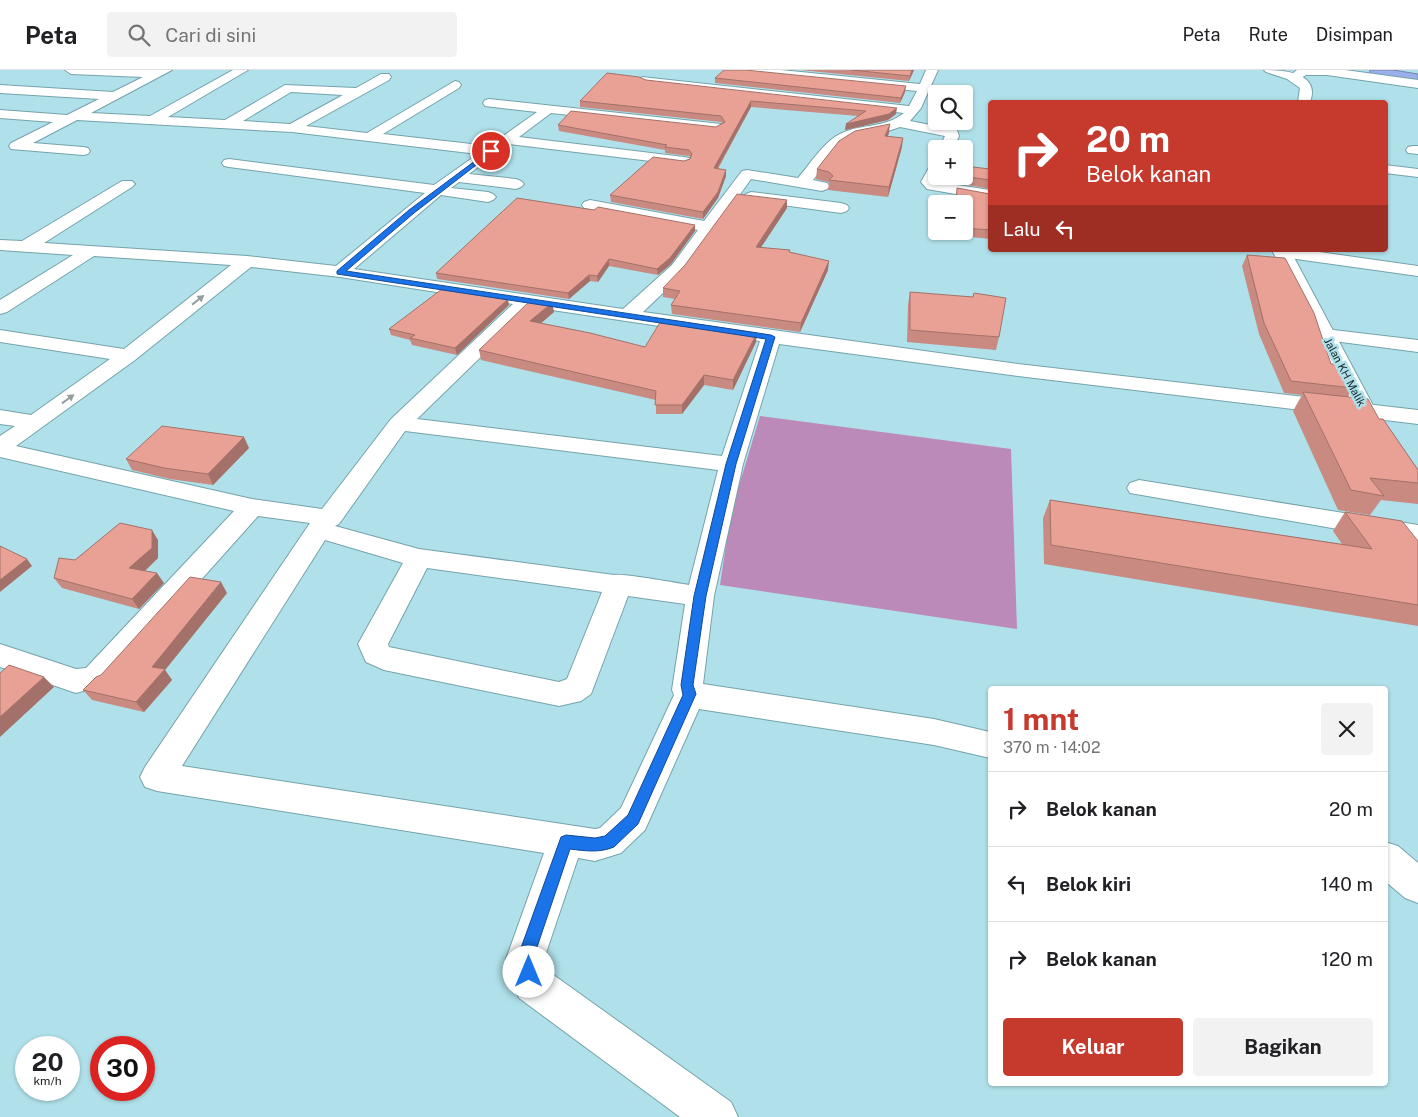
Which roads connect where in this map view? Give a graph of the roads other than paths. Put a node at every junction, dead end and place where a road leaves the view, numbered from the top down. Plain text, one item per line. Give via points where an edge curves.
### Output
1 (71, 70) edge
2 (242, 70) edge
3 (746, 70) edge
4 (932, 70) edge
5 (1270, 70) edge
6 (1362, 70) edge
7 (1347, 71) edge
8 (162, 72) edge
9 (385, 77) dead end
10 (1294, 77) junction
11 (1418, 79) edge
12 (646, 80) edge
13 (1418, 84) edge
14 (455, 85) dead end
15 (264, 86) dead end
16 (289, 88) junction
17 (926, 88) junction
18 (0, 89) edge
19 (358, 92) junction
20 (115, 96) junction
21 (1305, 100) edge
22 (489, 103) dead end
23 (548, 108) junction
24 (913, 110) junction
25 (0, 114) edge
26 (72, 117) junction
27 (153, 120) junction
28 (898, 123) junction
29 (227, 125) junction
30 (716, 127) edge
31 (292, 128) junction
32 (368, 138) junction
33 (507, 140) junction
34 (950, 140) edge
35 (83, 151) dead end
36 (491, 151) junction
37 (684, 161) edge
38 (229, 163) dead end
39 (1388, 169) edge
40 (1418, 173) edge
41 (458, 177) junction
42 (802, 183) junction
43 (127, 184) dead end
44 (516, 184) dead end
45 (931, 185) edge
46 (822, 186) edge
47 (438, 190) junction
48 (732, 194) junction
49 (988, 195) edge
50 (488, 197) dead end
51 (590, 205) dead end
52 (841, 208) dead end
53 (708, 228) junction
54 (0, 245) edge
55 (25, 247) junction
56 (91, 251) junction
57 (1282, 252) edge
58 (1288, 252) edge
59 (247, 261) junction
60 (1418, 270) edge
61 (340, 272) junction
62 (526, 302) junction
63 (0, 308) edge
64 (627, 316) junction
65 (1324, 335) junction
66 (0, 336) edge
67 (771, 337) junction
68 (1418, 346) edge
69 (128, 356) junction
70 (1365, 411) junction
71 (0, 417) edge
72 (1418, 417) edge
73 (37, 422) junction
74 (399, 424) junction
75 (0, 449) edge
76 (731, 464) junction
77 (1139, 488) dead end
78 (1418, 488) edge
79 (252, 507) junction
80 (324, 524) junction
81 (1418, 534) edge
82 (419, 558) junction
83 (618, 583) junction
84 (700, 596) junction
85 (0, 655) edge
86 (690, 694) junction
87 (988, 744) edge
88 (566, 842) junction
89 (1388, 861) edge
90 (1418, 886) edge
91 (716, 1117) edge

1 - 8 street
2 - 27 street
3 - 17 street
4 - 17 street
5 - 10 street
6 - 11 street
7 - 10 street via 1311,70
7 - 13 street
8 - 20 street
9 - 19 street
10 - 21 street via 1307,90
12 - 24 street
14 - 32 street
15 - 16 street
16 - 19 street
16 - 29 street
17 - 24 street
18 - 20 street
19 - 31 street
20 - 26 street
22 - 23 street
23 - 30 street
23 - 33 street
24 - 28 street
25 - 26 street
26 - 27 street
26 - 35 street via 16,146
27 - 29 street
28 - 34 street via 952,133
28 - 42 street via 889,128 846,136 825,154
29 - 31 street
31 - 32 street
32 - 36 street
33 - 36 street
33 - 37 street
36 - 41 street
38 - 47 street
39 - 40 street
41 - 44 street
41 - 47 street
42 - 46 street
42 - 48 street via 747,174
43 - 55 street
45 - 49 street
47 - 50 street
47 - 61 street
48 - 52 street
48 - 53 street
51 - 53 street
53 - 64 street via 678,269
54 - 55 street
55 - 56 street
56 - 59 street
56 - 63 street
57 - 65 street, Jalan KH Malik
58 - 60 street
59 - 61 street
69 -> 59 street
61 - 62 street
62 - 64 street
62 - 74 street
64 - 67 street
65 - 68 street
65 - 70 street, Jalan KH Malik
66 - 69 street
67 - 70 street
67 - 76 street
73 -> 69 street
70 - 72 street
70 - 78 street, Jalan KH Malik
71 - 73 street
73 - 75 street
74 - 76 street
74 - 80 street
75 - 79 street
76 - 84 street
77 - 81 street
79 - 80 street
79 - 85 street via 97,676 76,681
80 - 82 street
80 - 88 street via 157,777
82 - 83 street
82 - 83 street via 372,644 376,654 384,659 559,694 567,694 580,686
83 - 84 street
84 - 86 street via 687,685
86 - 87 street via 934,732
86 - 88 street via 633,820 609,842 595,845
88 - 91 street via 525,959 533,984
89 - 90 street

